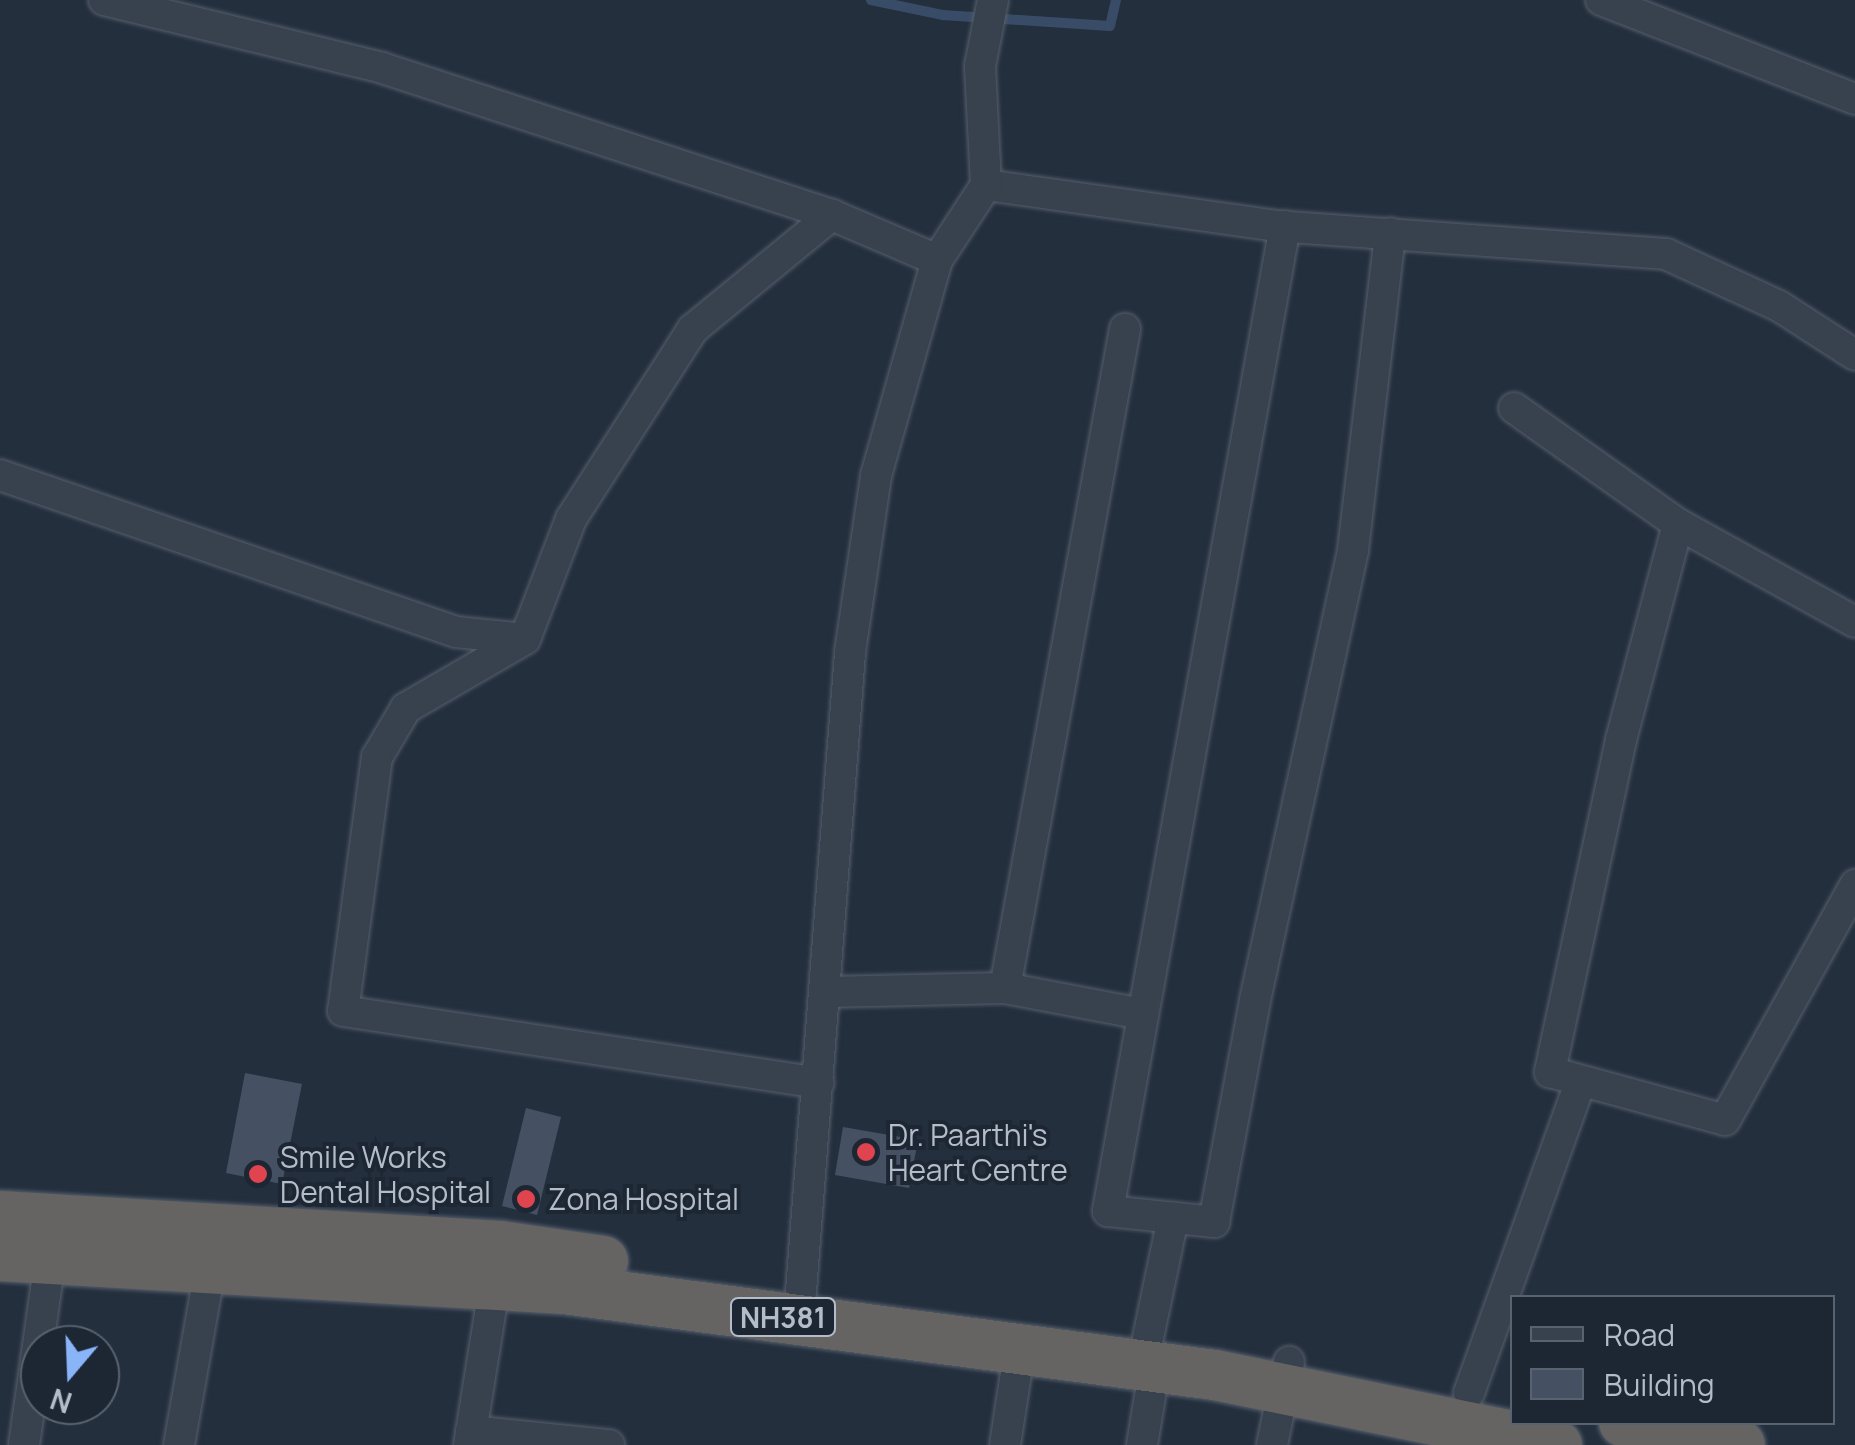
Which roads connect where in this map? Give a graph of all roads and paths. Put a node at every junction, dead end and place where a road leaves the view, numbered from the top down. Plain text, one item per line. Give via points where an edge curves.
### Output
1 (104, 0) edge
2 (993, 0) edge
3 (1601, 0) edge
4 (1855, 99) edge
5 (986, 185) junction
6 (832, 215) junction
7 (1285, 226) junction
8 (1390, 233) junction
9 (938, 260) junction
10 (1126, 329) dead end
11 (1855, 355) edge
12 (1514, 408) dead end
13 (0, 475) edge
14 (1678, 524) junction
15 (1855, 622) edge
16 (524, 639) junction
17 (1855, 885) edge
18 (1006, 988) junction
19 (827, 992) junction
20 (1141, 1014) junction
21 (1581, 1080) junction
22 (818, 1083) junction
23 (0, 1216) edge
24 (1173, 1218) junction
25 (0, 1256) edge
26 (50, 1260) junction
27 (211, 1264) junction
28 (498, 1264) junction
29 (801, 1291) junction
30 (1520, 1295) edge
31 (1510, 1330) edge
32 (1020, 1347) junction
33 (1152, 1352) junction
34 (1285, 1375) junction
35 (1491, 1397) edge
36 (1639, 1425) edge
37 (470, 1438) edge
38 (24, 1445) edge
39 (179, 1445) edge
40 (609, 1445) edge
41 (1005, 1445) edge
42 (1142, 1445) edge
43 (1272, 1445) edge
44 (1557, 1445) edge
45 (1740, 1445) edge

1 - 6 street via 382,68
2 - 5 street via 980,66
3 - 4 street
5 - 7 street
5 - 9 street
6 - 9 street
6 - 16 street via 693,329 571,519
7 - 8 street
7 - 20 street
8 - 11 street via 1666,254 1779,306
8 - 24 street via 1353,550 1214,1222
9 - 19 street via 876,476 850,652
10 - 18 street
12 - 14 street
13 - 16 street via 456,632
14 - 15 street
14 - 21 street via 1621,740 1550,1072
16 - 22 street via 406,708 377,757 343,1011
17 - 21 street via 1725,1120
18 - 19 street
18 - 20 street
19 - 22 street
20 - 24 street via 1108,1211
21 - 30 street
22 - 29 street
23 - 28 highway, NH381
24 - 33 street
25 - 26 highway, NH381
26 - 27 highway, NH381
26 - 38 street
27 - 28 highway, NH381
27 - 39 street
28 - 29 highway, NH381
28 - 32 highway, NH381
28 - 37 street
29 - 33 highway, NH381
31 - 35 street
32 - 33 highway, NH381
32 - 41 street
33 - 34 highway, NH381
33 - 42 street
34 - 35 highway, NH381
34 - 43 street
34 - 44 highway, NH381
36 - 45 highway
37 - 40 street

